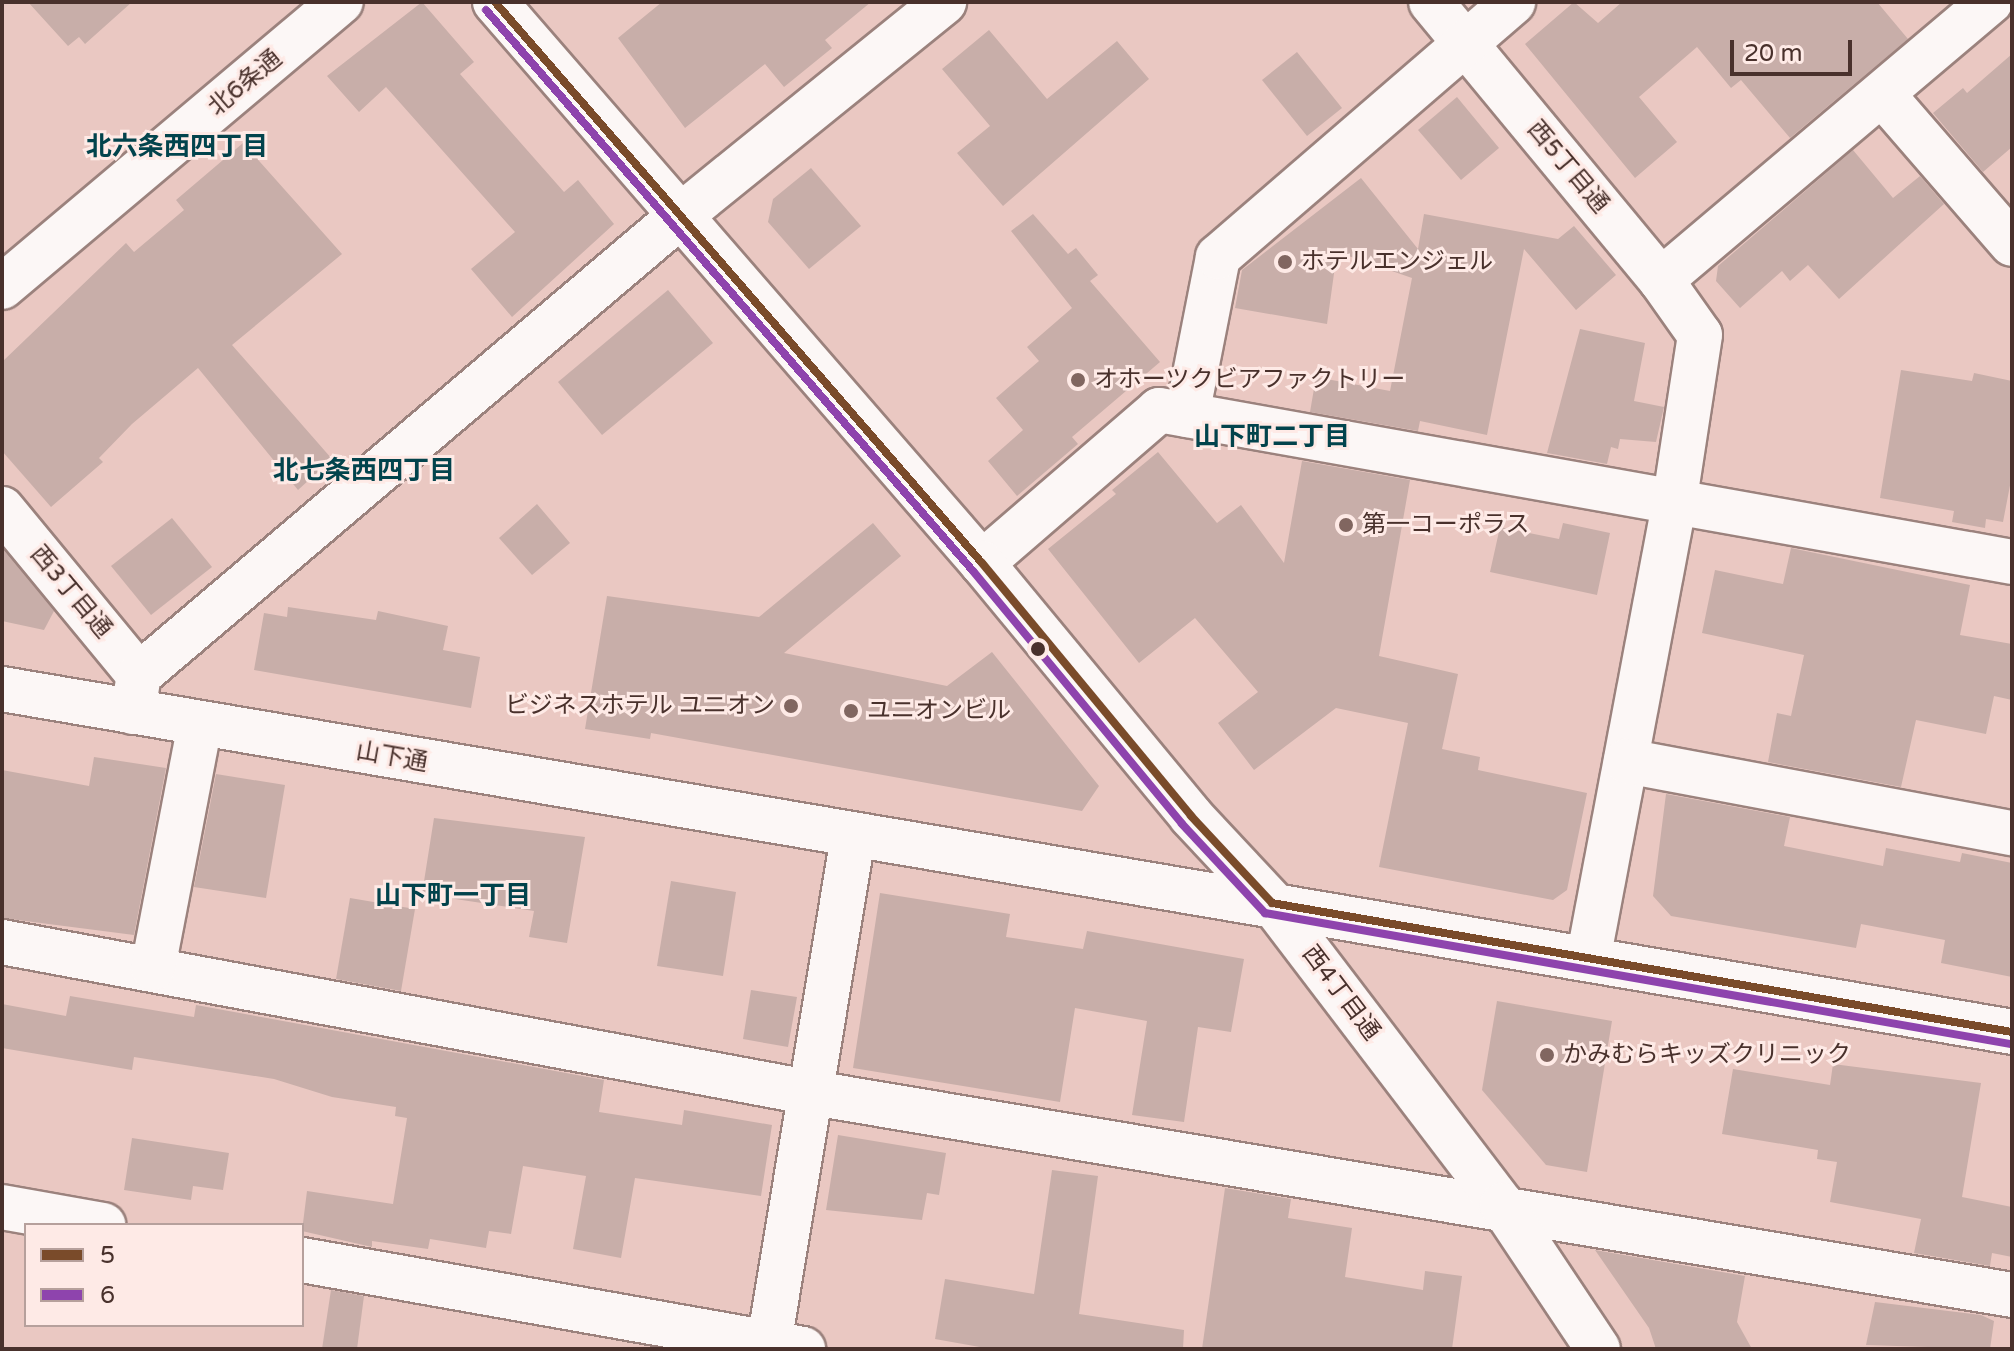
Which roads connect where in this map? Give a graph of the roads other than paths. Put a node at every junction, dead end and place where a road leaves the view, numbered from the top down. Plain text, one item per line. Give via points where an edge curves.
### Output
1 (341, 2) edge
2 (495, 2) edge
3 (944, 2) edge
4 (1431, 2) edge
5 (1513, 2) edge
6 (1990, 2) edge
7 (1465, 43) junction
8 (1883, 95) junction
9 (680, 216) junction
10 (2012, 244) edge
11 (1661, 280) junction
12 (2, 287) edge
13 (1187, 415) junction
14 (1674, 505) junction
15 (2, 509) edge
16 (2012, 562) edge
17 (982, 563) junction
18 (2, 689) edge
19 (136, 693) junction
20 (200, 723) junction
21 (1626, 761) junction
22 (2012, 833) edge
23 (853, 837) junction
24 (1272, 903) junction
25 (2, 942) edge
26 (1588, 958) junction
27 (153, 968) junction
28 (2012, 1032) edge
29 (813, 1093) junction
30 (1502, 1205) junction
31 (4, 1218) edge
32 (75, 1223) edge
33 (304, 1260) edge
34 (2012, 1295) edge
35 (780, 1347) edge
36 (1598, 1349) edge

1 - 12 street, 北6条通
2 - 9 street, 西4丁目通
3 - 9 street
4 - 7 street, 西5丁目通
5 - 7 street
6 - 8 street
7 - 11 street, 西5丁目通
7 - 13 street via 1218,257
8 - 10 street
8 - 11 street
9 - 17 street, 西4丁目通
9 - 19 street
11 - 14 street, 西5丁目通 via 1700,335
13 - 14 street
13 - 17 street via 1159,410
14 - 16 street
14 - 21 street
15 - 19 street, 西3丁目通
17 - 24 street, 西4丁目通 via 1191,816
18 - 19 street, 山下通
19 - 20 street, 山下通
20 - 23 street, 山下通
20 - 27 street
21 - 22 street
21 - 26 street
23 - 24 street, 山下通
23 - 29 street
24 - 26 street, 山下通
24 - 30 street, 西4丁目通
25 - 27 street
26 - 28 street, 山下通
27 - 29 street
29 - 30 street
29 - 35 street
30 - 34 street
30 - 36 street, 西4丁目通
31 - 32 street
33 - 35 street

